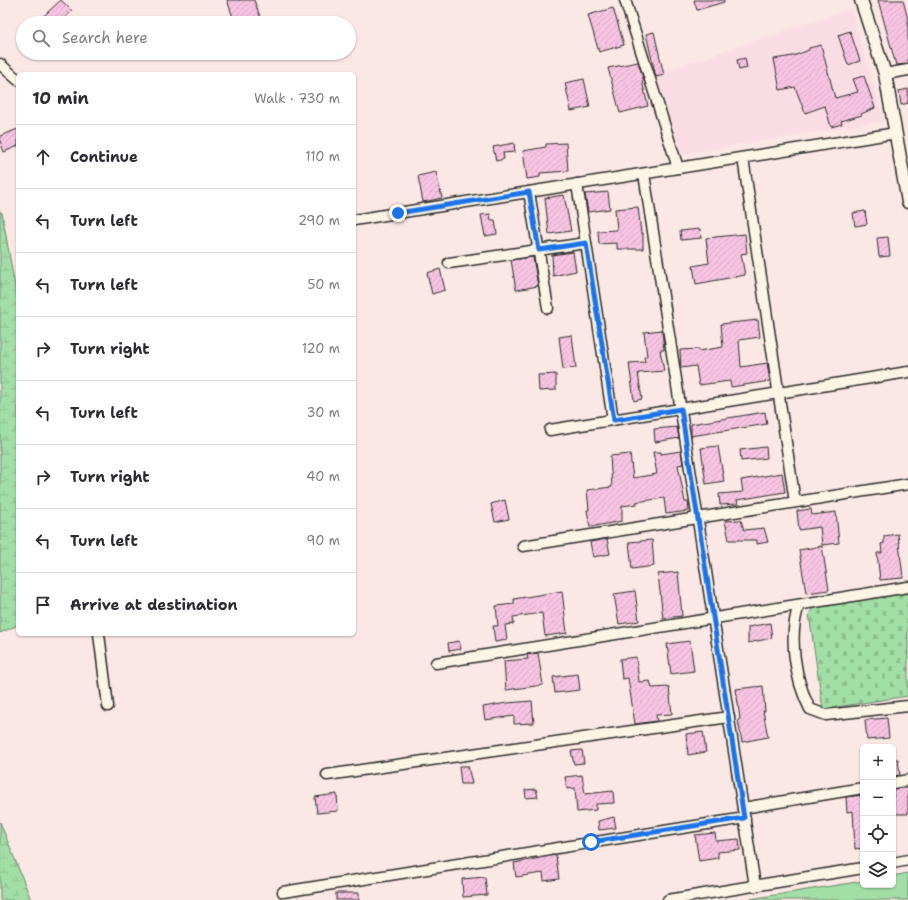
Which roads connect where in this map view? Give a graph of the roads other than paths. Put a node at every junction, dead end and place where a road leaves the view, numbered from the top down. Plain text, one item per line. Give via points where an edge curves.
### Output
1 (625, 0) edge
2 (861, 0) edge
3 (0, 64) edge
4 (908, 70) edge
5 (885, 74) junction
6 (16, 78) edge
7 (896, 133) junction
8 (743, 158) junction
9 (678, 168) junction
10 (644, 174) junction
11 (577, 184) junction
12 (529, 192) junction
13 (908, 202) edge
14 (356, 220) edge
15 (586, 243) junction
16 (539, 250) junction
17 (449, 263) dead end
18 (548, 308) dead end
19 (908, 372) edge
20 (779, 393) junction
21 (681, 409) junction
22 (614, 420) junction
23 (550, 430) dead end
24 (908, 484) edge
25 (795, 502) junction
26 (698, 518) junction
27 (523, 546) dead end
28 (908, 587) edge
29 (799, 605) junction
30 (713, 618) junction
31 (99, 636) edge
32 (436, 663) dead end
33 (108, 706) dead end
34 (908, 706) edge
35 (729, 717) junction
36 (327, 774) dead end
37 (908, 780) edge
38 (896, 782) edge
39 (860, 789) edge
40 (744, 813) junction
41 (908, 860) edge
42 (896, 862) edge
43 (860, 868) edge
44 (755, 886) junction
45 (283, 892) dead end
46 (668, 900) edge

1 - 9 street
2 - 5 street
3 - 6 street
4 - 5 street
5 - 7 street
7 - 8 street
7 - 13 street
8 - 9 street
8 - 20 street
9 - 10 street
10 - 11 street
10 - 21 street
11 - 12 street
11 - 15 street
12 - 14 street
12 - 16 street
15 - 16 street
15 - 22 street
16 - 17 street
16 - 18 street
19 - 20 street
20 - 21 street
20 - 25 street
21 - 22 street
21 - 26 street
22 - 23 street
24 - 25 street
25 - 26 street
26 - 27 street
26 - 30 street
28 - 29 street
29 - 30 street
29 - 34 street via 794,634 798,681 810,710 826,715
30 - 32 street
30 - 35 street
31 - 33 street
35 - 36 street
35 - 40 street
37 - 38 street
39 - 40 street
40 - 44 street
40 - 45 street
41 - 42 street
43 - 44 street
44 - 46 street

